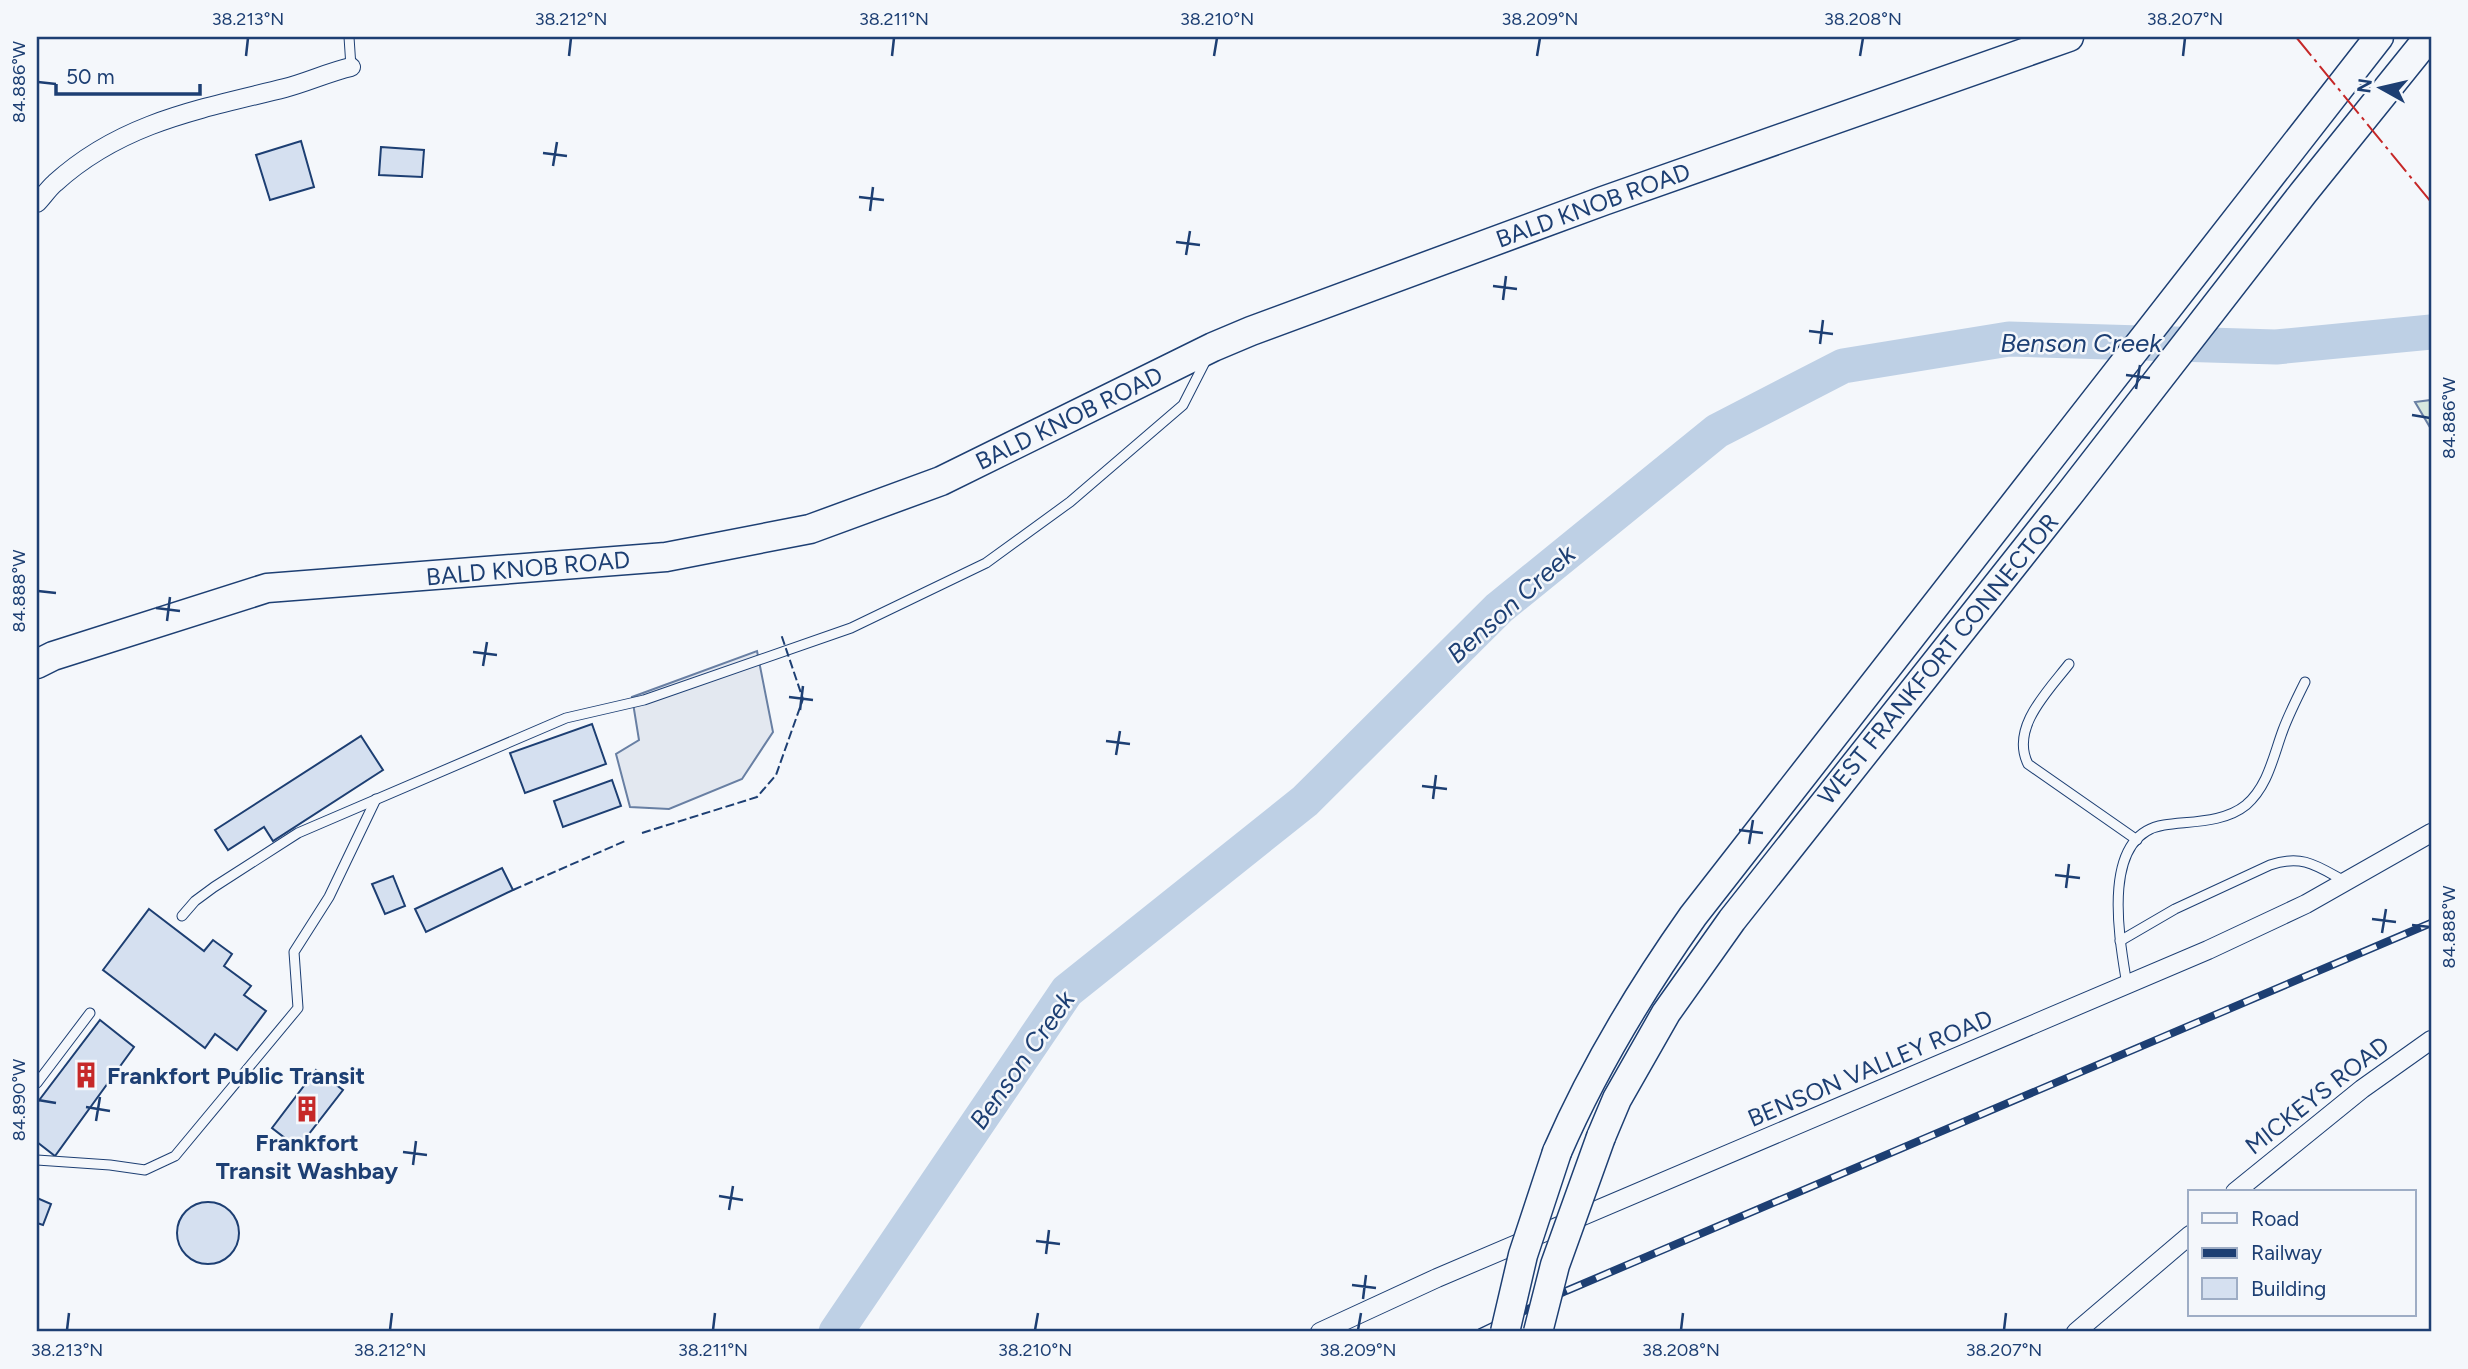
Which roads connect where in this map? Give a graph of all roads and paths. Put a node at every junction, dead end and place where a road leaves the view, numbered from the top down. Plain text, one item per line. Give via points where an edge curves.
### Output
1 (349, 37) edge
2 (2069, 37) edge
3 (2379, 37) edge
4 (2429, 37) edge
5 (351, 66) joint
6 (37, 203) edge
7 (1213, 347) junction
8 (37, 664) edge
9 (2069, 664) dead end
10 (2305, 682) dead end
11 (376, 799) junction
12 (2431, 833) edge
13 (2137, 840) junction
14 (2347, 882) junction
15 (182, 916) dead end
16 (2120, 942) junction
17 (2127, 985) junction
18 (90, 1013) dead end
19 (2431, 1040) edge
20 (37, 1083) edge
21 (37, 1160) edge
22 (2237, 1190) edge
23 (2188, 1238) edge
24 (1320, 1332) edge
25 (1505, 1332) edge
26 (1538, 1332) edge
27 (2076, 1332) edge

1 - 5 lane
2 - 7 main road, BALD KNOB ROAD via 1590,205
3 - 25 main road, WEST FRANKFORT CONNECTOR, bridge via 1726,871 1670,949 1604,1053 1557,1152 1523,1255
4 - 26 main road, WEST FRANKFORT CONNECTOR, bridge via 1725,929 1667,1013 1617,1099 1601,1137 1555,1265
5 - 6 street via 295,85 186,111 137,130 74,169
7 - 8 main road, BALD KNOB ROAD via 941,481 810,529 666,557 267,588
7 - 11 lane via 1184,405 1070,502 986,563 851,628 644,700 566,718
9 - 13 lane via 2031,713 2022,751 2028,764
10 - 13 lane via 2260,792 2232,814 2162,825
11 - 15 lane via 298,833 195,901
11 - 21 lane via 329,897 295,952 298,1008 175,1156 145,1170
12 - 14 street, BENSON VALLEY ROAD
13 - 16 lane via 2120,877
14 - 16 lane via 2318,866 2287,860 2175,909
14 - 17 street, BENSON VALLEY ROAD
16 - 17 lane
17 - 24 street, BENSON VALLEY ROAD
18 - 20 lane
19 - 22 street, MICKEYS ROAD via 2362,1089
23 - 27 street

